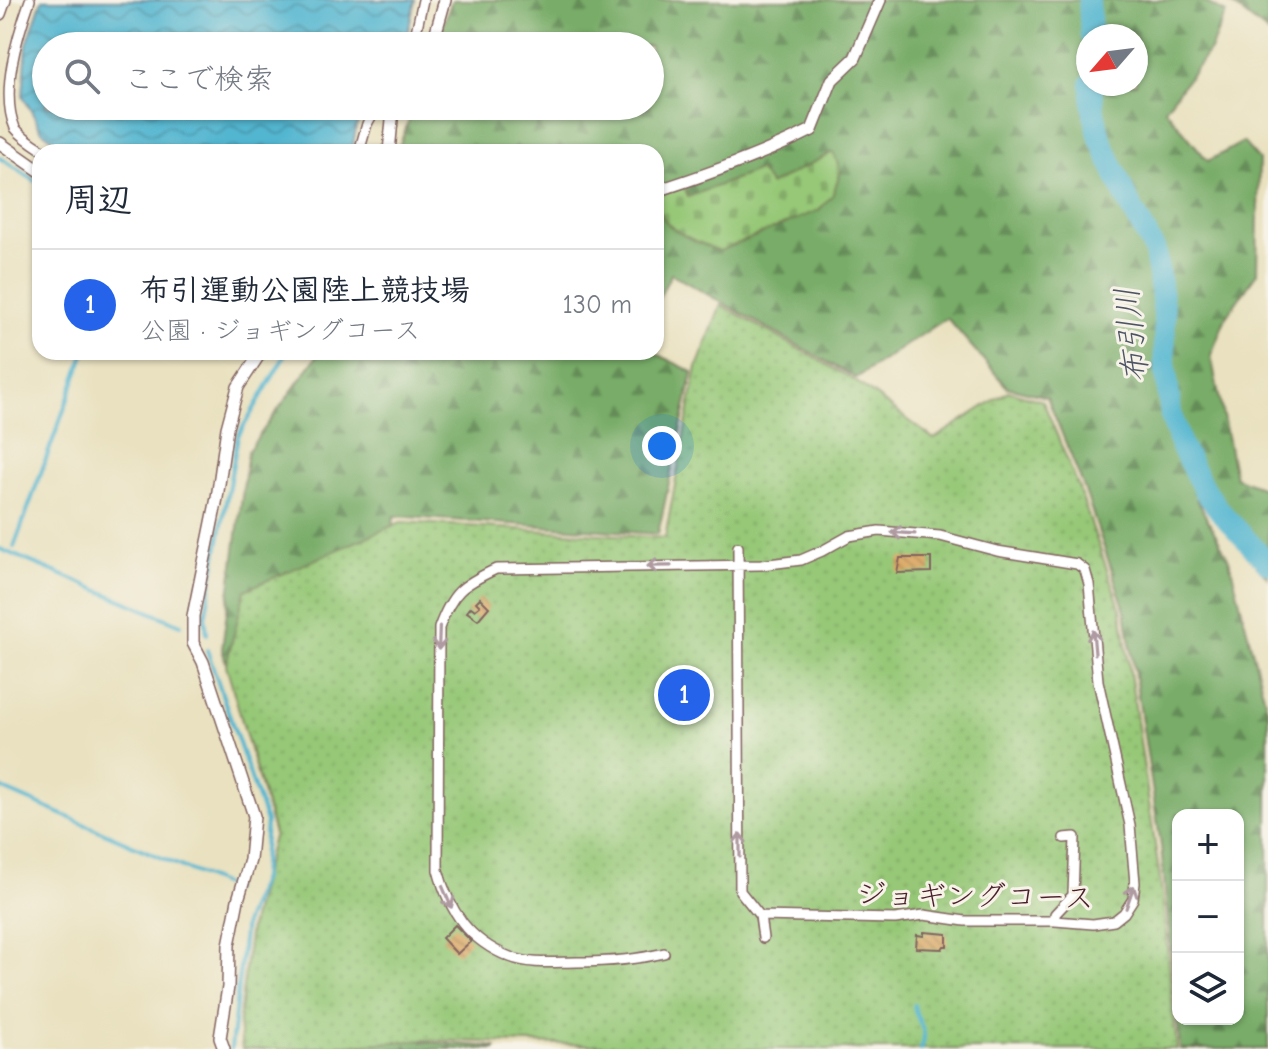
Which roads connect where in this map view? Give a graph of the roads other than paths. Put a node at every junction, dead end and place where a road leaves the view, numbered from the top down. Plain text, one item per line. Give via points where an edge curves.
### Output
1 (5, 0) edge
2 (30, 0) edge
3 (423, 0) edge
4 (445, 0) edge
5 (880, 0) edge
6 (0, 14) edge
7 (416, 32) edge
8 (436, 32) edge
9 (369, 120) edge
10 (392, 120) edge
11 (0, 143) edge
12 (33, 144) edge
13 (361, 144) edge
14 (390, 144) edge
15 (32, 165) edge
16 (664, 188) edge
17 (256, 360) edge
18 (738, 547) dead end
19 (737, 565) junction
20 (1064, 838) dead end
21 (760, 916) junction
22 (1055, 921) junction
23 (763, 938) dead end
24 (664, 953) dead end
25 (224, 1049) edge

1 - 6 street
2 - 12 street via 3,79 4,106
3 - 7 street
4 - 8 street
5 - 16 street via 855,58 832,80 812,130 752,158
9 - 13 street
10 - 14 street
11 - 15 street
17 - 25 street via 238,387 227,428 193,616 193,643 254,816 250,860 229,945 220,1038
18 - 19 street
21 -> 19 street via 740,891
22 -> 19 street, ジョギングコース via 1114,921 1133,899 1135,883 1130,825 1098,681 1085,570 1077,564 940,536 879,531 849,536 801,560
19 -> 24 street, ジョギングコース via 496,569 458,590 439,628 438,870 461,922 511,958 543,963 609,962
20 - 22 street via 1075,837 1073,895
21 - 22 street, ジョギングコース
21 - 23 street

